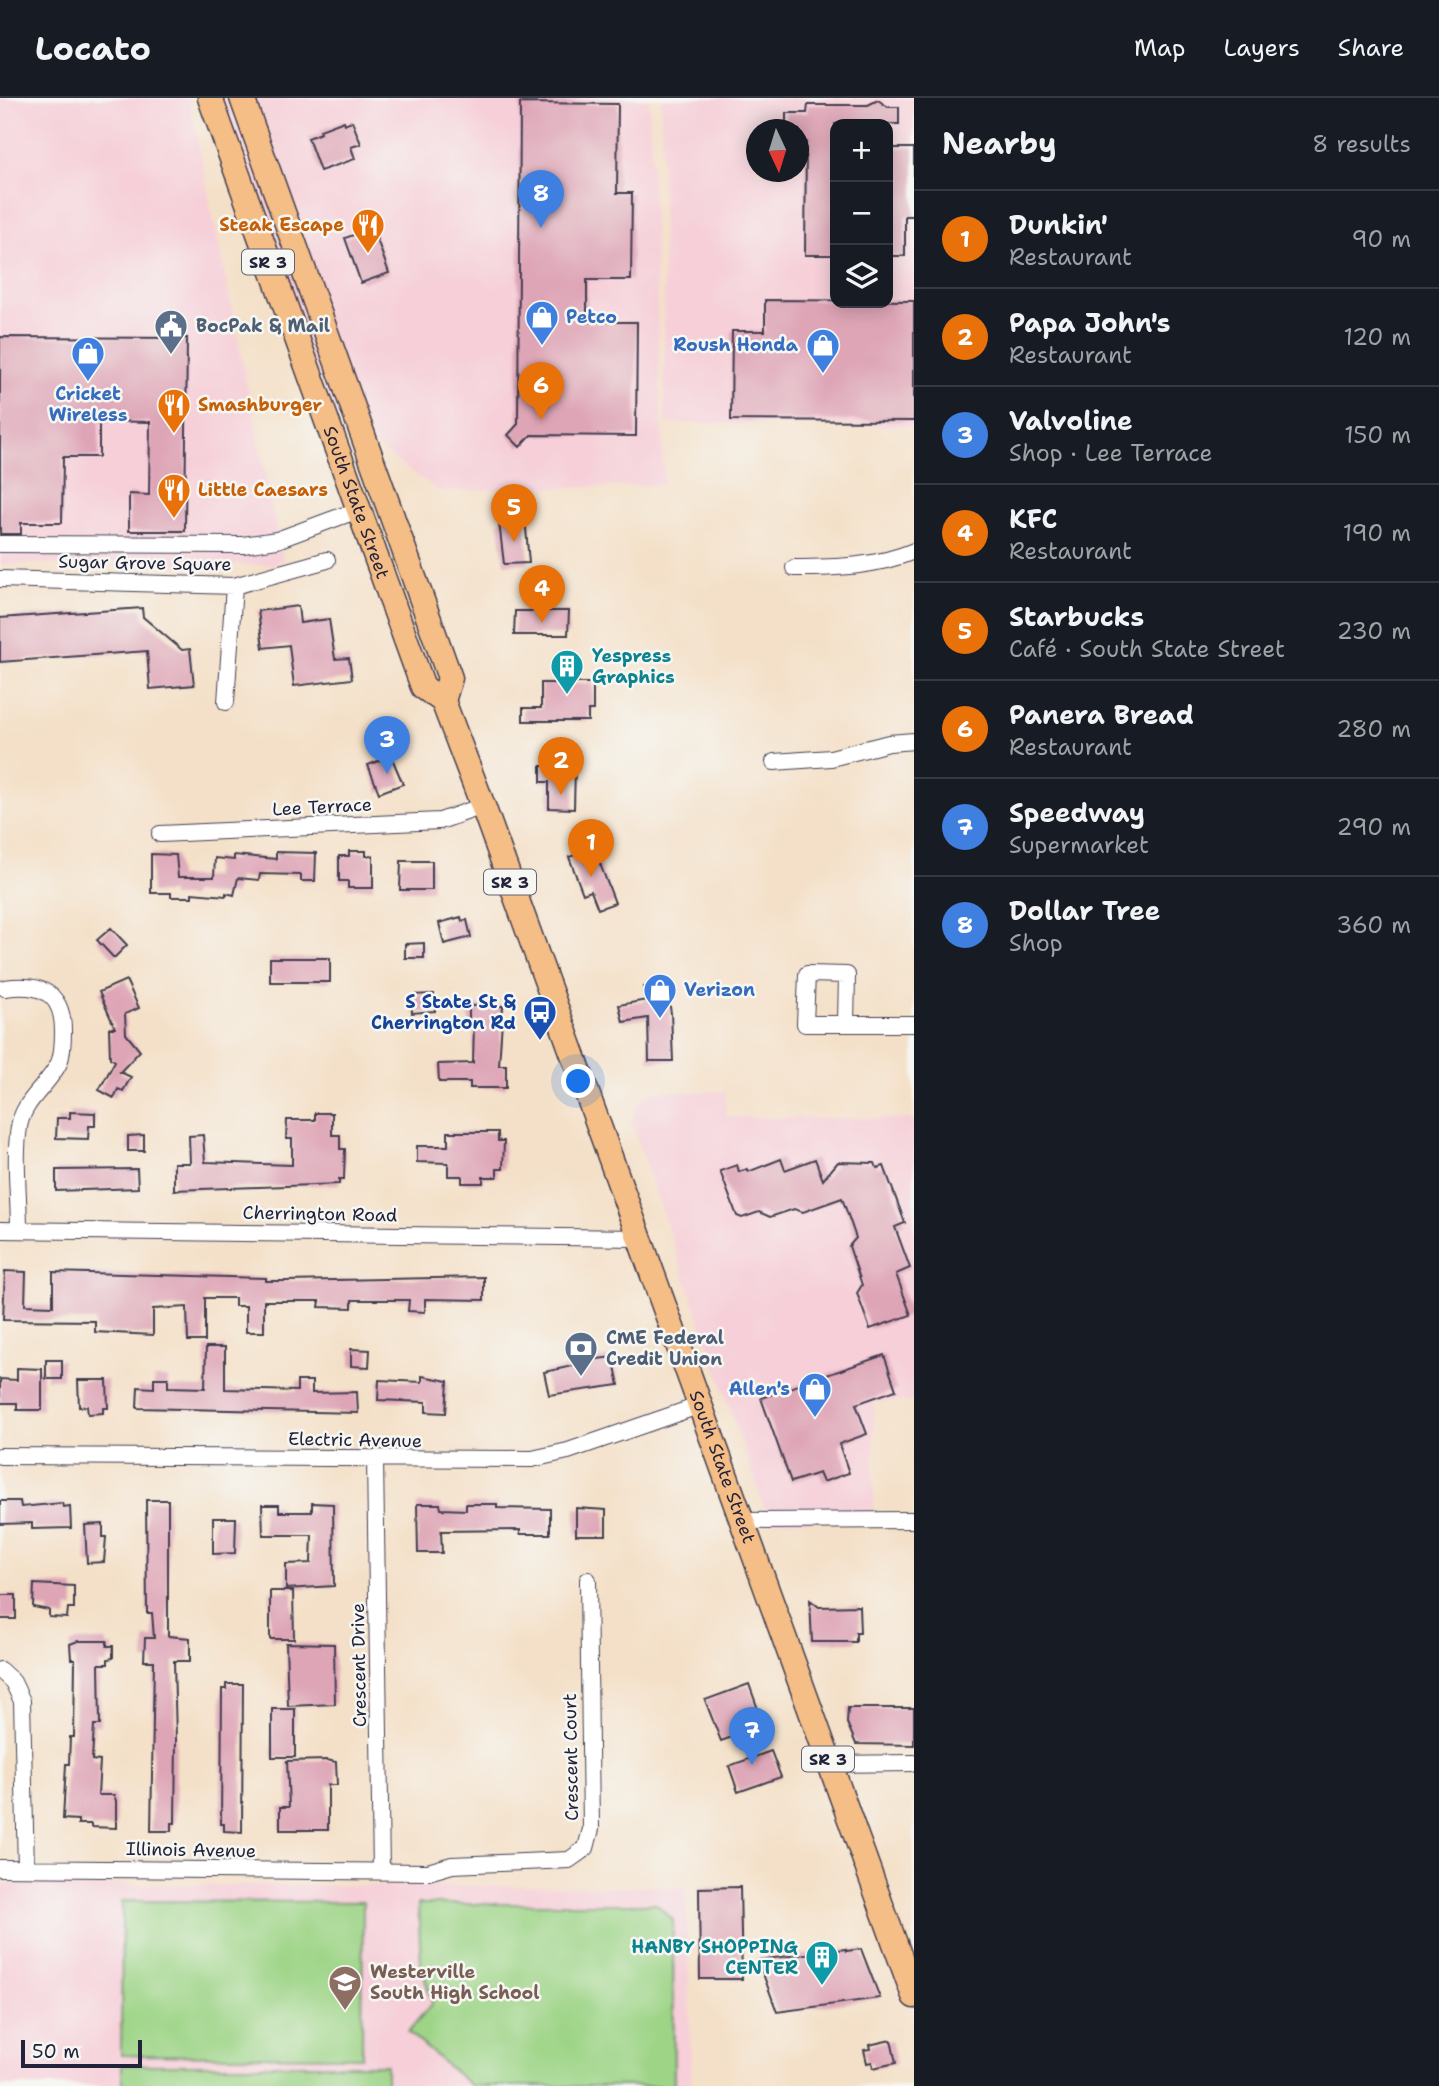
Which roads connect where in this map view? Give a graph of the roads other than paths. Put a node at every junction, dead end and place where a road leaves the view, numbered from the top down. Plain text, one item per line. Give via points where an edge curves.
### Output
1 (210, 98) edge
2 (228, 98) edge
3 (242, 98) edge
4 (273, 188) junction
5 (292, 327) junction
6 (386, 500) junction
7 (358, 510) junction
8 (0, 544) edge
9 (914, 551) edge
10 (327, 560) dead end
11 (794, 569) dead end
12 (0, 579) edge
13 (234, 586) junction
14 (434, 633) junction
15 (446, 690) junction
16 (226, 702) dead end
17 (914, 741) edge
18 (774, 762) dead end
19 (483, 806) junction
20 (160, 834) dead end
21 (5, 988) dead end
22 (846, 1024) dead end
23 (914, 1024) edge
24 (0, 1230) edge
25 (19, 1230) junction
26 (640, 1238) junction
27 (701, 1405) junction
28 (0, 1457) edge
29 (375, 1458) junction
30 (914, 1520) edge
31 (742, 1521) junction
32 (588, 1580) dead end
33 (0, 1670) edge
34 (914, 1763) edge
35 (830, 1764) junction
36 (0, 1868) edge
37 (26, 1868) junction
38 (381, 1872) junction
39 (914, 1996) edge

1 - 5 main road, South State Street / SR 3
2 - 4 main road via 257,173
3 - 4 main road, South State Street / SR 3
4 - 6 main road, South State Street / SR 3
5 - 6 main road via 319,360 366,488
5 - 7 main road, South State Street / SR 3
6 - 14 main road, South State Street / SR 3
7 - 8 street via 277,540 243,545
7 - 14 main road via 378,520 405,602
7 - 15 main road, South State Street / SR 3 via 423,688
9 - 11 street via 842,568
10 - 13 street, Sugar Grove Square
12 - 13 street, Sugar Grove Square
13 - 16 street
14 - 15 main road, South State Street / SR 3
15 - 19 main road, South State Street / SR 3
17 - 18 street via 831,758
19 - 20 street, Lee Terrace via 440,821
19 - 26 main road, South State Street / SR 3
21 - 25 street via 26,985 45,992 59,1006 63,1025 59,1063 32,1097 19,1127
22 - 23 street
24 - 25 street, Cherrington Road
25 - 26 street, Cherrington Road
26 - 27 main road, South State Street / SR 3
27 - 29 street, Electric Avenue via 532,1459
27 - 31 main road, South State Street / SR 3
28 - 29 street, Electric Avenue
29 - 38 street, Crescent Drive
30 - 31 street
31 - 35 main road, South State Street / SR 3
32 - 38 street, Crescent Court via 591,1829 586,1848 564,1861
33 - 37 street via 13,1682 22,1701
34 - 35 street
35 - 39 main road, South State Street / SR 3
36 - 37 street, Illinois Avenue
37 - 38 street, Illinois Avenue

